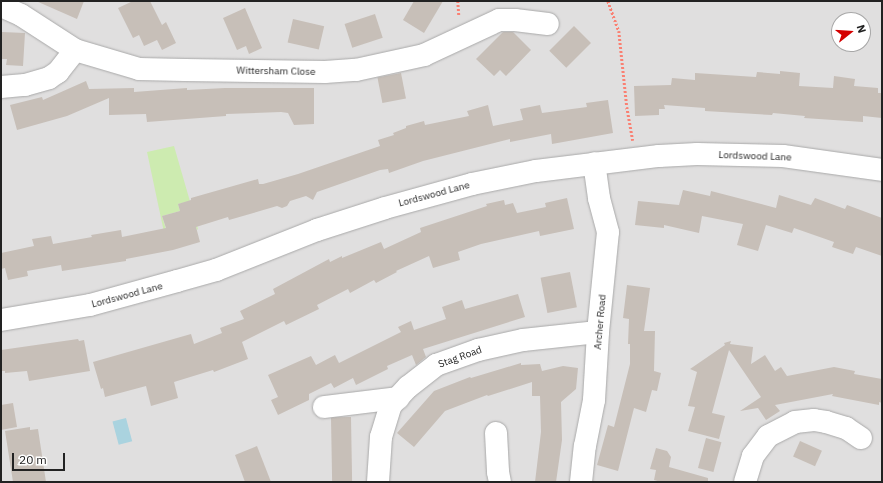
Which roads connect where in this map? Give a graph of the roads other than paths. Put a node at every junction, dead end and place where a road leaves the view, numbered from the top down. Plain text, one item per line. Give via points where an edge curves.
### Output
1 (1, 6) edge
2 (548, 24) dead end
3 (75, 50) junction
4 (1, 87) edge
5 (594, 163) junction
6 (882, 170) edge
7 (1, 320) edge
8 (598, 332) junction
9 (398, 398) junction
10 (324, 408) dead end
11 (496, 433) dead end
12 (861, 438) dead end
13 (378, 482) edge
14 (500, 482) edge
15 (581, 482) edge
16 (744, 482) edge

1 - 3 street, Wittersham Close via 21,15
2 - 3 street, Wittersham Close via 499,20 424,55 356,70 325,72 139,69
3 - 4 street via 58,72 49,78
5 - 6 street, Lordswood Lane via 697,154 783,156
5 - 7 street, Lordswood Lane via 507,176 436,193 317,230 193,277 90,305
5 - 8 street, Archer Road via 599,198 608,232
8 - 9 street, Stag Road via 523,340 478,350 436,365
8 - 15 street, Archer Road via 594,400
9 - 10 street
9 - 13 street, Stag Road via 391,405 381,437
11 - 14 street
12 - 16 street via 846,428 826,422 795,422 768,436 753,456

